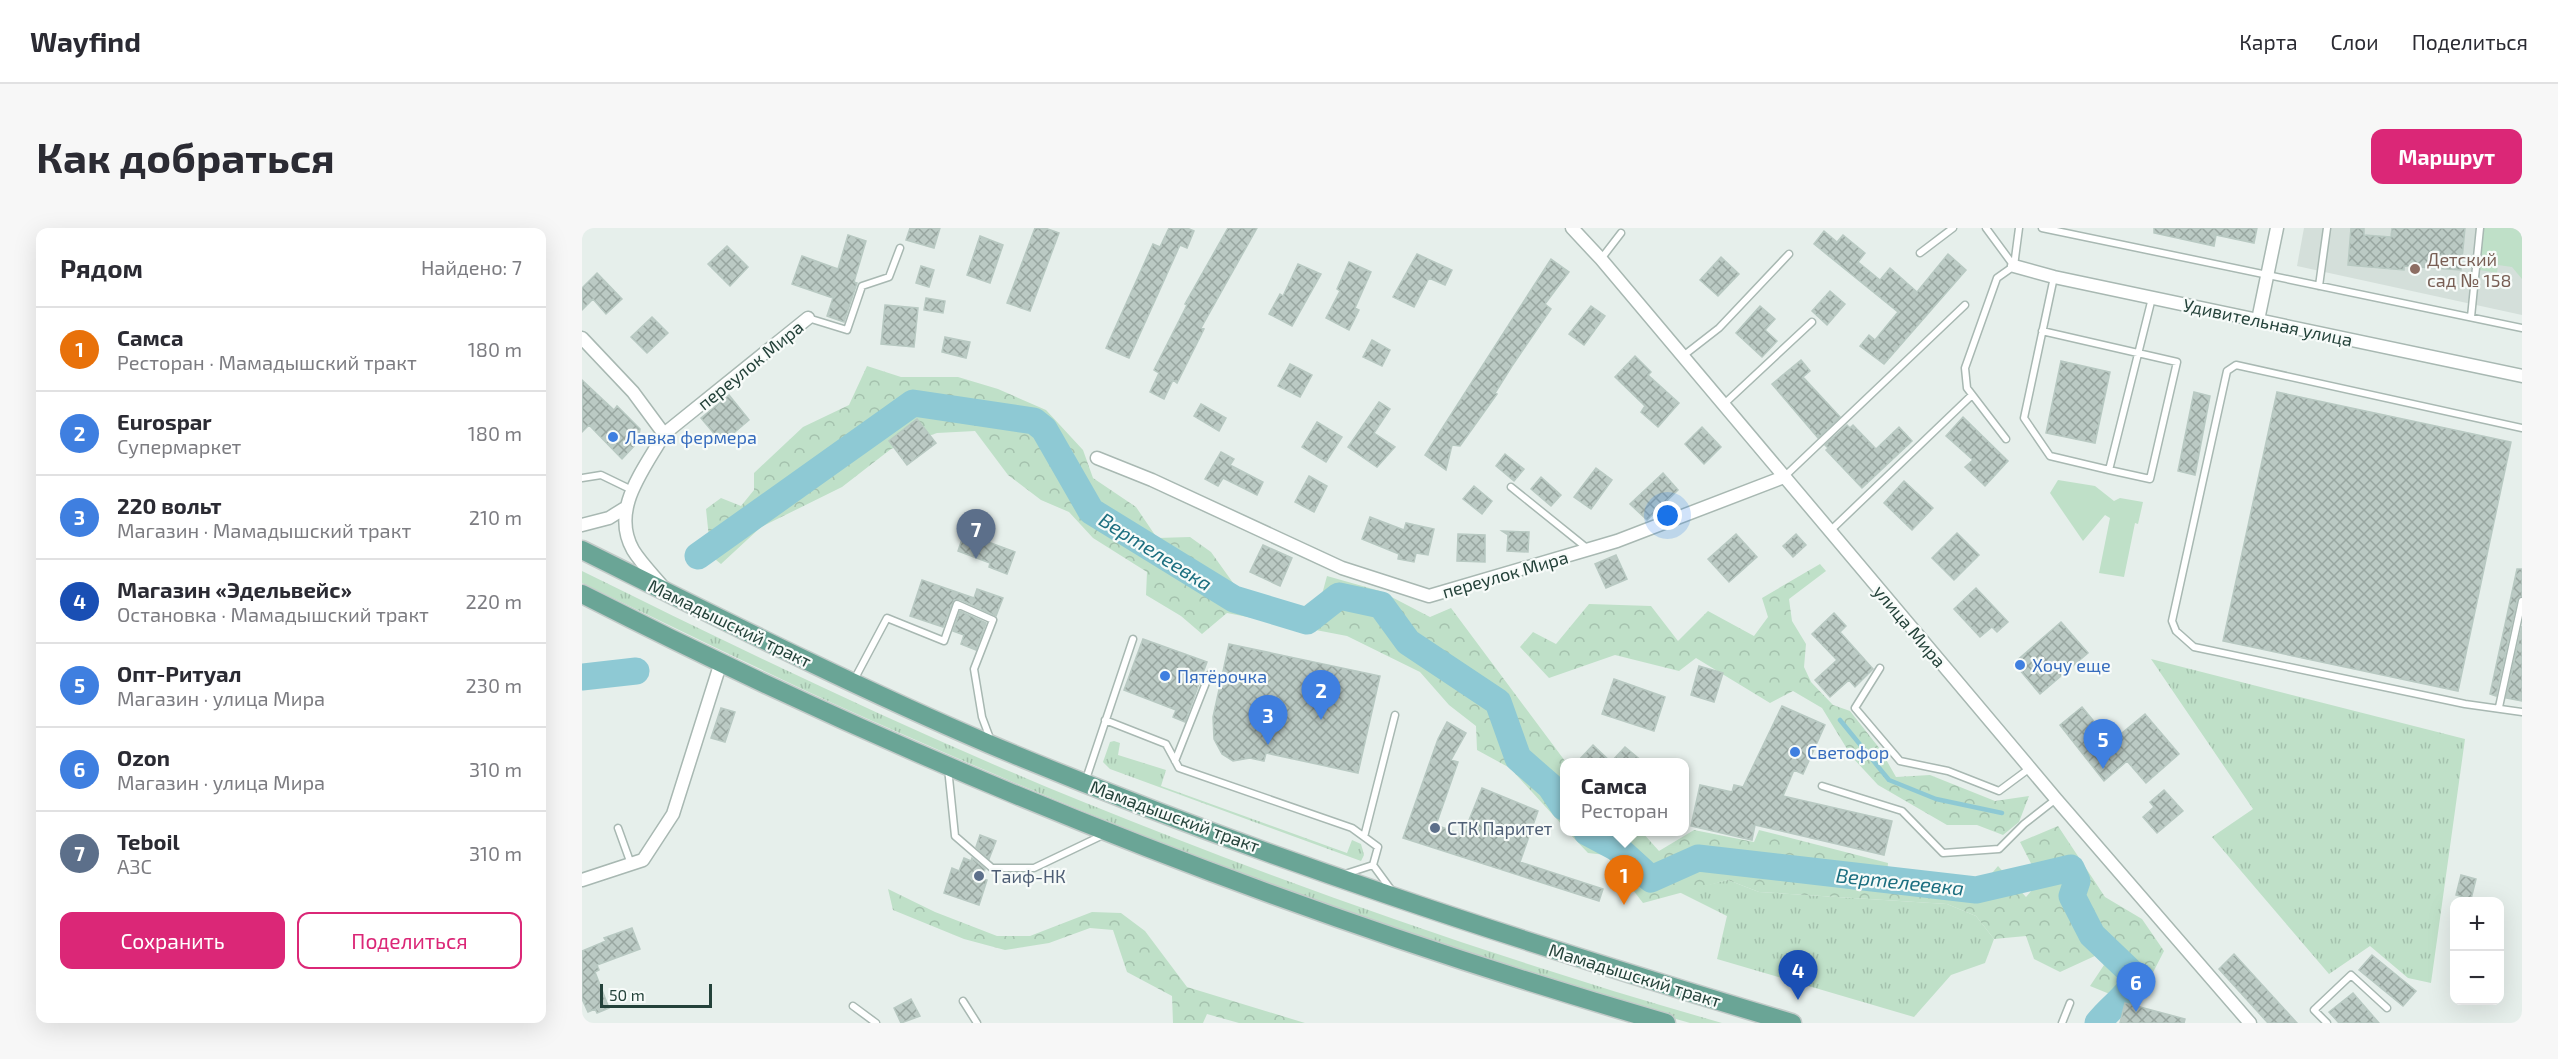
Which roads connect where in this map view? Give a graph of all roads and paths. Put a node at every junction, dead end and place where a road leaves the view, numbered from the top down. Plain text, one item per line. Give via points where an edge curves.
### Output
1 (1572, 228) edge
2 (1953, 228) edge
3 (1986, 228) edge
4 (2019, 228) edge
5 (2042, 228) edge
6 (2277, 228) edge
7 (2327, 228) edge
8 (2480, 228) edge
9 (1621, 233) dead end
10 (900, 248) dead end
11 (1920, 253) dead end
12 (1789, 254) dead end
13 (1601, 259) junction
14 (2014, 267) junction
15 (2268, 275) junction
16 (2054, 277) junction
17 (2319, 286) junction
18 (2152, 298) junction
19 (1965, 304) dead end
20 (2471, 317) junction
21 (808, 318) joint
22 (2258, 320) junction
23 (1812, 322) dead end
24 (2522, 328) edge
25 (2042, 331) junction
26 (582, 338) edge
27 (2138, 353) junction
28 (1683, 356) junction
29 (2522, 376) edge
30 (1972, 395) junction
31 (1724, 405) junction
32 (2522, 428) edge
33 (664, 434) junction
34 (2006, 439) dead end
35 (1096, 458) dead end
36 (2109, 470) junction
37 (1784, 477) junction
38 (582, 478) edge
39 (1510, 487) dead end
40 (632, 490) junction
41 (625, 508) junction
42 (582, 525) edge
43 (1829, 531) junction
44 (1588, 549) junction
45 (582, 550) edge
46 (668, 593) junction
47 (582, 594) edge
48 (2522, 601) edge
49 (1133, 639) dead end
50 (721, 662) junction
51 (1880, 668) dead end
52 (1209, 675) dead end
53 (853, 683) junction
54 (2499, 707) junction
55 (2522, 712) edge
56 (1395, 715) dead end
57 (1105, 720) junction
58 (992, 745) junction
59 (1175, 761) junction
60 (948, 764) junction
61 (2030, 768) junction
62 (1085, 783) junction
63 (1822, 786) dead end
64 (2056, 799) junction
65 (618, 828) dead end
66 (1108, 832) junction
67 (1364, 837) junction
68 (637, 862) junction
69 (1372, 865) junction
70 (1336, 876) junction
71 (582, 880) edge
72 (1397, 897) junction
73 (963, 1001) dead end
74 (2070, 1003) dead end
75 (853, 1006) dead end
76 (2386, 1008) dead end
77 (876, 1023) edge
78 (977, 1023) edge
79 (1666, 1023) edge
80 (1792, 1023) edge
81 (2062, 1023) edge
82 (2250, 1023) edge
83 (2327, 1023) edge

1 - 13 street, улица Мира
2 - 11 lane
3 - 14 lane
4 - 14 lane
5 - 15 lane
6 - 15 street
7 - 17 lane
8 - 20 lane
9 - 13 lane
10 - 21 lane via 889,277 862,286 847,330
12 - 28 lane via 1719,328
13 - 28 street, улица Мира
14 - 16 street, Удивительная улица
14 - 30 lane via 1996,278 1965,368 1967,388
15 - 17 lane
15 - 22 street
16 - 18 street, Удивительная улица
16 - 25 lane
17 - 20 lane
18 - 22 street, Удивительная улица
18 - 27 lane
19 - 37 lane
20 - 24 lane
21 - 33 street, переулок Мира
22 - 29 street, Удивительная улица
23 - 31 lane
25 - 27 lane
25 - 36 lane via 2024,418 2050,456
26 - 33 street via 633,392
27 - 36 lane
27 - 36 lane via 2177,362 2150,479
28 - 31 street, улица Мира
30 - 34 lane
30 - 43 lane
31 - 37 street, улица Мира
32 - 54 lane via 2236,365 2227,371 2172,621 2176,631 2194,647 2465,704
33 - 40 street
35 - 44 street, переулок Мира via 1342,568 1429,596
37 - 43 street, улица Мира
37 - 44 street, переулок Мира
38 - 40 lane via 601,475
39 - 44 lane
40 - 41 street
41 - 42 street via 609,518
41 - 46 street via 625,526 634,552
43 - 61 street, улица Мира
45 - 46 main road, Мамадышский тракт
46 - 53 main road, Мамадышский тракт
47 - 50 main road, Мамадышский тракт
48 - 54 lane
49 - 57 lane
50 - 60 main road, Мамадышский тракт via 796,699
50 - 68 street via 673,814
51 - 61 lane via 1856,708 1900,761 1948,771 1999,791
52 - 59 lane
53 - 58 main road, Мамадышский тракт
53 - 58 lane via 888,618 944,641 957,604 993,620 974,669 982,717
54 - 55 lane
56 - 67 lane
57 - 59 lane via 1166,744
57 - 62 lane
58 - 62 main road, Мамадышский тракт
59 - 67 lane via 1179,768 1352,828
60 - 66 main road, Мамадышский тракт
60 - 66 lane via 955,836 992,868 1034,868
61 - 64 street, улица Мира
62 - 70 main road, Мамадышский тракт
63 - 64 lane via 1902,811 1943,853 1999,849
64 - 82 street, улица Мира
65 - 68 lane
66 - 79 main road, Мамадышский тракт via 1353,924 1550,990
67 - 69 lane via 1378,847
68 - 71 street
69 - 70 lane
69 - 72 lane
70 - 72 main road, Мамадышский тракт
72 - 80 main road, Мамадышский тракт via 1614,970
73 - 78 lane
74 - 81 lane
75 - 77 lane
76 - 83 lane via 2351,975 2314,1010

